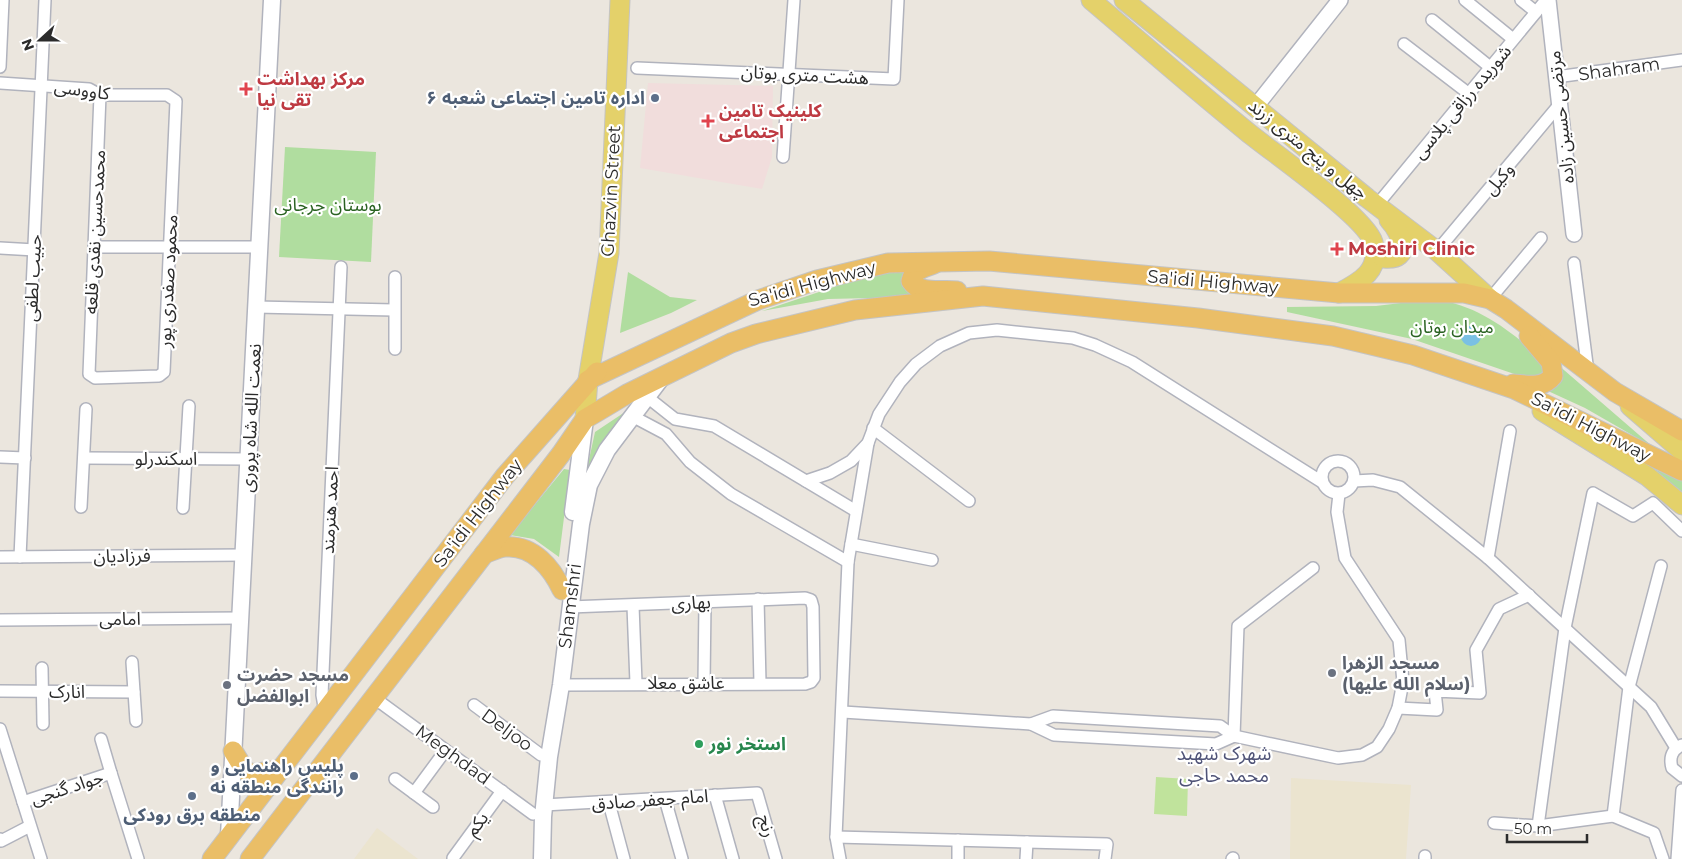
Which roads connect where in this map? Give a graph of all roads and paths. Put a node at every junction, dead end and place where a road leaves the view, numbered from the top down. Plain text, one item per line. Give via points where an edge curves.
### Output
1 (3, 0) edge
2 (45, 0) edge
3 (272, 0) edge
4 (620, 0) edge
5 (794, 0) edge
6 (898, 0) edge
7 (1091, 0) edge
8 (1124, 0) edge
9 (1340, 0) edge
10 (1465, 0) edge
11 (1521, 0) edge
12 (1547, 0) edge
13 (1536, 12) junction
14 (1432, 20) dead end
15 (1514, 39) junction
16 (1404, 44) dead end
17 (1682, 60) edge
18 (0, 67) edge
19 (1490, 67) junction
20 (637, 68) dead end
21 (788, 74) junction
22 (1556, 77) junction
23 (0, 83) edge
24 (42, 85) junction
25 (1468, 93) junction
26 (100, 95) junction
27 (1559, 105) junction
28 (176, 106) joint
29 (1256, 106) junction
30 (783, 157) dead end
31 (1372, 201) junction
32 (1574, 234) dead end
33 (1541, 238) dead end
34 (95, 247) junction
35 (170, 247) junction
36 (260, 247) junction
37 (0, 248) edge
38 (1375, 249) junction
39 (35, 250) junction
40 (1437, 251) junction
41 (940, 262) junction
42 (1574, 263) dead end
43 (341, 268) dead end
44 (395, 277) dead end
45 (1339, 293) junction
46 (983, 296) junction
47 (1498, 304) junction
48 (256, 307) junction
49 (339, 309) junction
50 (394, 310) junction
51 (395, 349) dead end
52 (88, 369) joint
53 (1588, 372) junction
54 (663, 376) junction
55 (588, 380) junction
56 (1494, 382) junction
57 (1615, 392) junction
58 (646, 396) junction
59 (189, 406) dead end
60 (86, 409) dead end
61 (632, 416) junction
62 (585, 419) junction
63 (873, 428) junction
64 (1510, 431) dead end
65 (1682, 431) edge
66 (868, 443) junction
67 (1682, 451) edge
68 (0, 457) edge
69 (25, 458) junction
70 (84, 458) junction
71 (186, 459) junction
72 (248, 459) junction
73 (1682, 471) edge
74 (806, 481) junction
75 (1354, 481) junction
76 (1322, 482) junction
77 (1339, 494) junction
78 (969, 501) dead end
79 (1682, 505) edge
80 (82, 508) dead end
81 (183, 508) dead end
82 (856, 512) junction
83 (1682, 531) edge
84 (851, 544) junction
85 (484, 554) junction
86 (244, 555) junction
87 (0, 557) edge
88 (20, 557) junction
89 (1488, 558) junction
90 (932, 560) dead end
91 (848, 562) junction
92 (1661, 566) dead end
93 (1313, 568) dead end
94 (562, 590) junction
95 (1529, 595) junction
96 (758, 599) junction
97 (705, 603) junction
98 (633, 606) junction
99 (570, 607) junction
100 (240, 618) junction
101 (0, 620) edge
102 (1565, 628) junction
103 (132, 662) dead end
104 (42, 668) dead end
105 (812, 682) joint
106 (636, 683) junction
107 (704, 683) junction
108 (760, 683) junction
109 (555, 685) junction
110 (1629, 686) junction
111 (0, 691) edge
112 (42, 692) junction
113 (134, 692) junction
114 (373, 696) junction
115 (474, 706) dead end
116 (1398, 708) junction
117 (325, 712) junction
118 (843, 712) junction
119 (136, 721) dead end
120 (43, 724) dead end
121 (1031, 724) junction
122 (0, 729) edge
123 (1234, 736) junction
124 (101, 739) dead end
125 (2, 742) edge
126 (1679, 747) edge
127 (445, 750) junction
128 (233, 751) junction
129 (545, 756) junction
130 (280, 770) junction
131 (111, 773) junction
132 (1682, 776) edge
133 (395, 778) dead end
134 (1682, 790) edge
135 (502, 791) junction
136 (414, 793) junction
137 (757, 793) joint
138 (715, 796) junction
139 (665, 799) junction
140 (23, 802) junction
141 (609, 803) junction
142 (433, 807) dead end
143 (539, 810) junction
144 (1613, 816) junction
145 (1494, 823) dead end
146 (30, 826) junction
147 (1538, 826) junction
148 (229, 836) junction
149 (836, 838) junction
150 (0, 839) edge
151 (958, 840) junction
152 (1027, 842) junction
153 (453, 858) dead end
154 (41, 859) edge
155 (138, 859) edge
156 (212, 859) edge
157 (250, 859) edge
158 (532, 859) edge
159 (542, 859) edge
160 (624, 859) edge
161 (682, 859) edge
162 (734, 859) edge
163 (776, 859) edge
164 (840, 859) edge
165 (958, 859) edge
166 (1026, 859) edge
167 (1105, 859) edge
168 (1663, 859) edge
169 (1677, 859) edge

1 - 18 street
2 - 24 street, حبیب لطفی
3 - 36 main road, نعمت الله شاه پروری
4 - 55 main road, Ghazvin Street via 609,253
5 - 21 street
6 - 21 street, هشت متری بوتان via 894,79
7 - 38 main road, چهل و پنج متری زرند via 1246,132 1314,183 1368,233
8 - 29 main road, چهل و پنج متری زرند
9 - 29 street
10 - 15 street
11 - 13 street
12 - 13 street, شوریده رزاقی پلاسی
12 - 22 street, مرتضی حسین زاده
13 - 15 street, شوریده رزاقی پلاسی
14 - 19 street
15 - 19 street, شوریده رزاقی پلاسی
16 - 25 street
17 - 22 street, Shahram
19 - 25 street, شوریده رزاقی پلاسی
20 - 21 street, هشت متری بوتان
21 - 30 street
22 - 27 street, مرتضی حسین زاده
23 - 24 street, کاووسی
24 - 26 street, کاووسی via 89,89
24 - 39 street, حبیب لطفی
25 - 31 street, شوریده رزاقی پلاسی
26 - 28 street, کاووسی via 168,95
26 - 34 street, محمدحسین نقدی قلعه
27 - 32 street, مرتضی حسین زاده
27 - 40 street, وکیل
28 - 35 street, محمود صفدری پور
29 - 31 main road, چهل و پنج متری زرند
31 - 38 main road via 1396,227 1402,241 1396,257 1384,258
31 - 40 main road, چهل و پنج متری زرند
33 - 47 street
34 - 35 street
34 - 52 street, محمدحسین نقدی قلعه
35 - 36 street
35 - 52 street, محمود صفدری پور via 163,374 95,378
36 - 48 main road, نعمت الله شاه پروری
37 - 39 street
38 - 45 main road via 1370,274
39 - 69 street, حبیب لطفی
40 - 47 main road, چهل و پنج متری زرند
41 - 45 highway, Sa'idi Highway via 989,261
41 - 46 highway via 918,270 911,281 920,290 950,290
41 - 55 highway, Sa'idi Highway via 888,263 817,280 758,300
42 - 53 street
43 - 49 street, احمد هنرمند
44 - 50 street
45 - 47 highway, Sa'idi Highway via 1440,291 1464,293
46 - 54 highway, Sa'idi Highway via 855,310 756,334
46 - 56 highway, Sa'idi Highway via 1198,318 1333,336 1413,355
47 - 53 highway, Sa'idi Highway
47 - 56 highway via 1551,362 1553,376 1539,385
48 - 49 street
48 - 72 main road, نعمت الله شاه پروری
49 - 50 street
49 - 117 street, احمد هنرمند via 322,695
50 - 51 street
53 - 57 highway, Sa'idi Highway
54 - 58 main road, Shamshri
54 - 62 highway, Sa'idi Highway
55 - 62 main road, Ghazvin Street
55 - 117 highway, Sa'idi Highway via 504,476
56 - 73 highway, Sa'idi Highway
56 - 79 main road via 1605,448
57 - 65 highway, Sa'idi Highway
57 - 67 main road
58 - 61 main road, Shamshri
58 - 74 street via 675,420 714,426
59 - 71 street
60 - 70 street
61 - 91 street via 666,434 690,462 731,494
61 - 99 main road, Shamshri via 607,450 589,485
62 - 85 highway, Sa'idi Highway
62 - 94 main road, Shamshri
63 - 66 street
63 - 76 street via 900,382 916,364 940,346 969,333 998,330 1073,338 1132,362
63 - 78 street
64 - 89 street
66 - 74 street via 851,461
66 - 82 street
68 - 69 street
69 - 88 street, حبیب لطفی
70 - 71 street, اسکندرلو
70 - 80 street
71 - 72 street, اسکندرلو
71 - 81 street
72 - 86 main road, نعمت الله شاه پروری
74 - 82 street
75 - 76 street via 1350,465 1335,461 1323,471
75 - 77 street via 1349,490
75 - 89 street via 1373,480 1400,487
76 - 77 street
77 - 116 street via 1337,512 1345,558 1399,640 1404,682
82 - 84 street
83 - 102 street via 1653,503 1633,516 1593,493
84 - 90 street
84 - 91 street
85 - 94 highway via 506,547 529,552 553,572
85 - 114 highway, Sa'idi Highway
86 - 88 street, فرزادیان
86 - 100 main road, نعمت الله شاه پروری
87 - 88 street, فرزادیان
89 - 95 street
91 - 118 street
92 - 110 street
93 - 123 street via 1238,626
94 - 109 main road, Shamshri
95 - 102 street
95 - 116 street via 1499,609 1476,650 1480,693 1435,691 1437,710
96 - 97 street, بهاری
96 - 105 street, بهاری via 811,600
96 - 108 street
97 - 98 street, بهاری
97 - 107 street
98 - 99 street, بهاری
98 - 106 street
99 - 109 main road, Shamshri
100 - 101 street, امامی
100 - 128 main road, نعمت الله شاه پروری
102 - 110 street
102 - 147 street
103 - 113 street
104 - 112 street
105 - 108 street, عاشق معلا
106 - 107 street, عاشق معلا
106 - 109 street, عاشق معلا
107 - 108 street, عاشق معلا
109 - 129 main road, Shamshri
110 - 126 street via 1651,706
110 - 144 street
111 - 112 street, انارک
112 - 113 street, انارک
112 - 120 street
113 - 119 street
114 - 127 street, Meghdad
114 - 157 highway, Sa'idi Highway
115 - 129 street, Deljoo
116 - 123 street via 1390,729 1377,747 1362,755 1338,758
117 - 130 highway, Sa'idi Highway
118 - 121 street
118 - 149 street
121 - 123 street via 1054,736 1216,744
121 - 123 street via 1053,716 1220,726
122 - 125 street
124 - 131 street
125 - 140 street
126 - 132 street via 1672,753 1671,763 1675,772
127 - 135 street, Meghdad
127 - 136 street
128 - 130 highway via 250,774
128 - 148 main road, نعمت الله شاه پروری
129 - 143 main road, Shamshri
130 - 148 highway, Sa'idi Highway
131 - 140 street, جواد گنجی
131 - 155 street, جواد گنجی
133 - 136 street
134 - 169 street
135 - 143 street, Meghdad
135 - 153 street, یکم
136 - 142 street
137 - 138 street, امام جعفر صادق
137 - 163 street, رنج
138 - 139 street, امام جعفر صادق
138 - 162 street
139 - 141 street, امام جعفر صادق
139 - 161 street
140 - 146 street
141 - 143 street, امام جعفر صادق
141 - 160 street
143 - 158 main road, Shamshri
143 - 159 main road, Shamshri
144 - 147 street
144 - 168 street via 1654,833
145 - 147 street
146 - 150 street
146 - 154 street
148 - 156 highway, Sa'idi Highway
149 - 151 street
149 - 164 street
151 - 152 street
151 - 165 street
152 - 166 street
152 - 167 street via 1106,844

